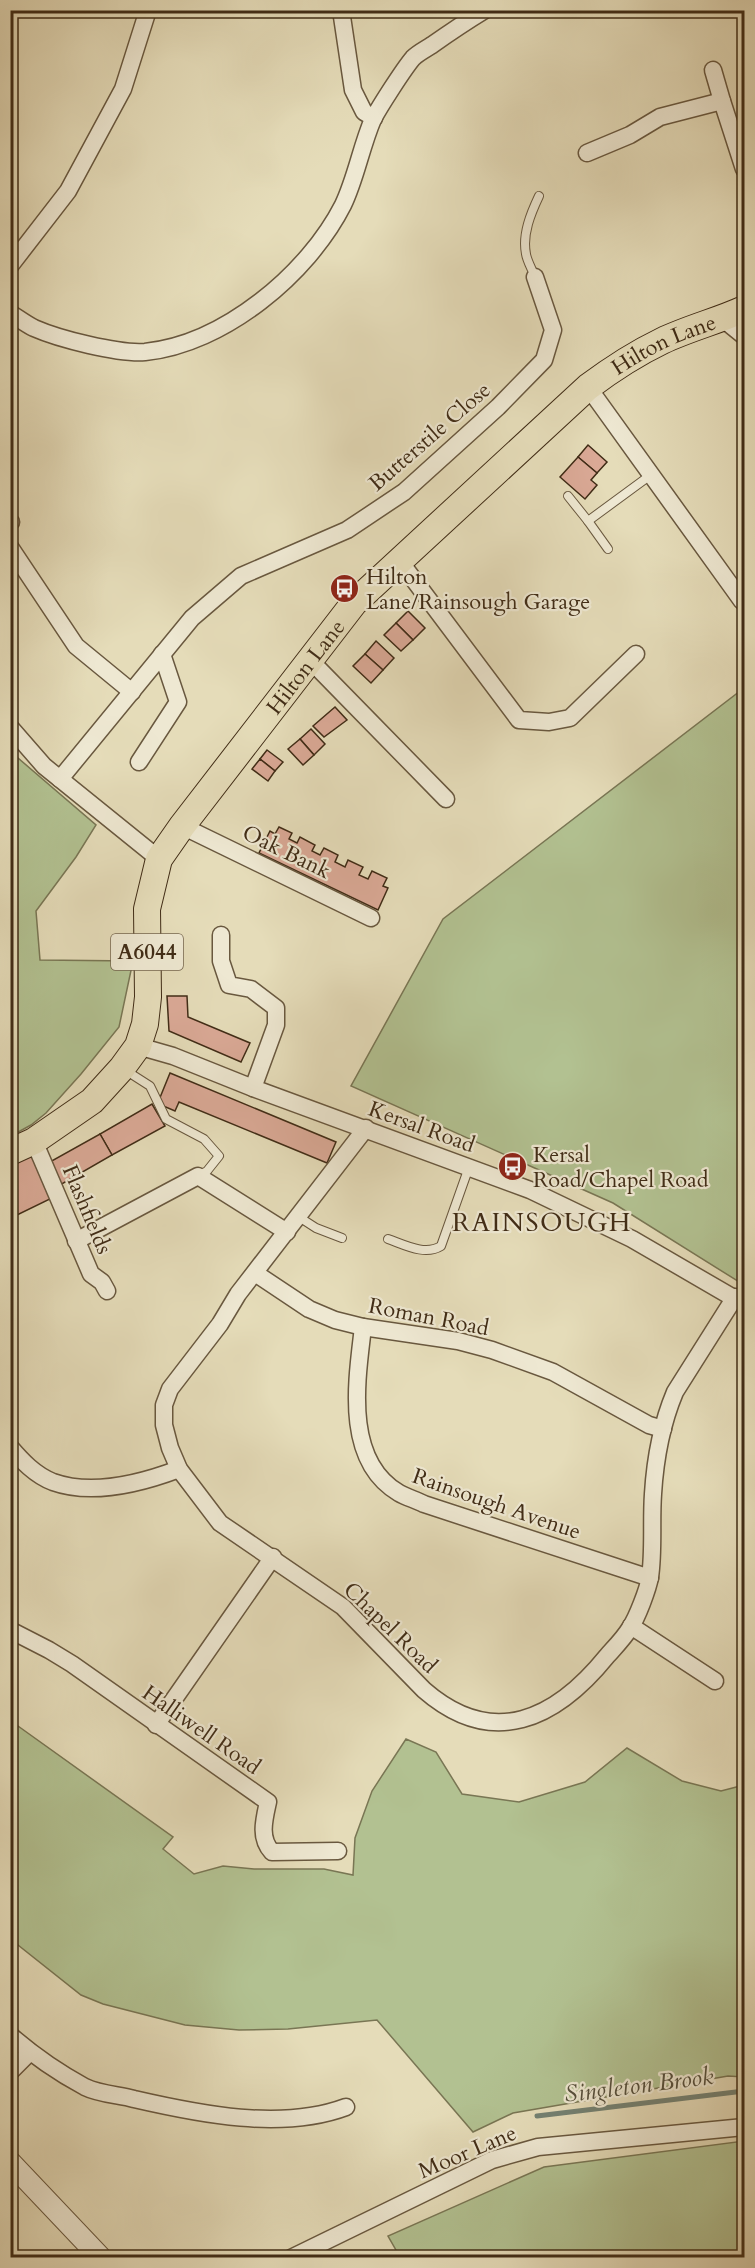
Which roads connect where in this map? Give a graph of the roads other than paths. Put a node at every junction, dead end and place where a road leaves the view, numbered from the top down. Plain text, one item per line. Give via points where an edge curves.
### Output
1 (148, 10) edge
2 (341, 10) edge
3 (485, 10) edge
4 (713, 70) dead end
5 (722, 101) junction
6 (374, 118) junction
7 (587, 153) dead end
8 (744, 169) edge
9 (539, 196) dead end
10 (10, 266) edge
11 (535, 277) joint
12 (10, 313) edge
13 (734, 314) edge
14 (744, 336) edge
15 (588, 387) junction
16 (652, 474) junction
17 (568, 496) dead end
18 (588, 521) junction
19 (10, 547) edge
20 (608, 549) dead end
21 (399, 560) junction
22 (742, 601) dead end
23 (162, 654) junction
24 (636, 654) dead end
25 (309, 659) junction
26 (132, 692) junction
27 (10, 727) edge
28 (139, 762) dead end
29 (60, 779) junction
30 (446, 799) dead end
31 (182, 826) junction
32 (159, 859) junction
33 (371, 918) dead end
34 (221, 934) dead end
35 (138, 1046) junction
36 (122, 1068) junction
37 (253, 1088) junction
38 (366, 1128) junction
39 (34, 1141) junction
40 (10, 1152) edge
41 (469, 1167) junction
42 (198, 1176) junction
43 (299, 1217) junction
44 (287, 1232) junction
45 (342, 1238) dead end
46 (388, 1239) dead end
47 (76, 1241) junction
48 (255, 1273) junction
49 (107, 1291) dead end
50 (740, 1300) edge
51 (363, 1327) junction
52 (663, 1429) junction
53 (10, 1447) edge
54 (179, 1469) junction
55 (273, 1557) junction
56 (650, 1578) junction
57 (631, 1626) junction
58 (10, 1630) edge
59 (715, 1681) dead end
60 (156, 1725) junction
61 (338, 1851) dead end
62 (10, 2035) edge
63 (30, 2052) junction
64 (10, 2072) edge
65 (346, 2107) dead end
66 (744, 2127) edge
67 (11, 2163) edge
68 (291, 2257) edge
69 (101, 2258) edge

1 - 10 street via 123,89 79,171
2 - 6 street via 353,90 364,112
3 - 6 street via 414,57
4 - 5 street
5 - 7 street via 660,117
5 - 8 street
6 - 12 street via 344,204 328,231 277,289 237,318 167,348 143,352 117,350 34,328
9 - 11 lane via 525,238 526,254
11 - 23 street, Butterstile Close via 553,330 544,360 498,407 404,492 347,530 241,576 192,618
13 - 14 street
13 - 15 main road, Hilton Lane / A6044 via 665,340 622,362
15 - 16 street
15 - 21 main road, Hilton Lane / A6044
16 - 18 lane
16 - 22 street
17 - 18 lane
18 - 20 lane
19 - 26 street via 76,646
21 - 24 street via 519,720 549,722 570,718
21 - 25 main road, Hilton Lane / A6044 via 354,603
23 - 26 street, Butterstile Close
23 - 28 street via 178,702
25 - 30 street
25 - 31 main road, Hilton Lane / A6044
26 - 29 street, Butterstile Close
27 - 29 street
29 - 32 street
31 - 32 main road, Hilton Lane / A6044
31 - 33 street, Oak Bank
32 - 35 main road, Hilton Lane / A6044 via 147,909 148,997
34 - 37 street via 221,961 228,985 251,989 276,1008 276,1025
35 - 36 main road
35 - 37 street, Kersal Road
36 - 39 main road via 92,1101
36 - 42 lane via 150,1086 166,1119 204,1138 219,1156
37 - 38 street, Kersal Road
38 - 41 street, Kersal Road
38 - 43 street, Chapel Road
39 - 40 main road
39 - 47 street, Flashfields
41 - 46 lane via 441,1246 426,1251
41 - 50 street, Kersal Road via 530,1190 632,1239
42 - 44 street
42 - 47 street
43 - 44 street, Chapel Road
43 - 45 lane
44 - 48 street, Chapel Road
47 - 49 street, Flashfields via 92,1274
48 - 51 street, Roman Road via 309,1309
48 - 54 street, Chapel Road via 170,1389 164,1405 164,1425
50 - 52 street, Chapel Road via 675,1392
51 - 52 street, Roman Road via 492,1350 553,1372
51 - 56 street, Rainsough Avenue via 358,1371 359,1431 366,1456 397,1492
52 - 56 street, Chapel Road via 653,1493
53 - 54 street via 33,1470 67,1485 118,1486
54 - 55 street, Chapel Road via 220,1523
55 - 57 street, Chapel Road via 343,1607 436,1701 467,1717 488,1722 517,1721 549,1709 594,1671
55 - 60 street
56 - 57 street, Chapel Road
57 - 59 street
58 - 60 street, Halliwell Road via 72,1664
60 - 61 street, Halliwell Road via 268,1802 264,1837 272,1852
62 - 63 street
63 - 64 street
63 - 65 street via 87,2088 235,2119 291,2117
66 - 68 street, Moor Lane via 538,2147 492,2160
67 - 69 street

